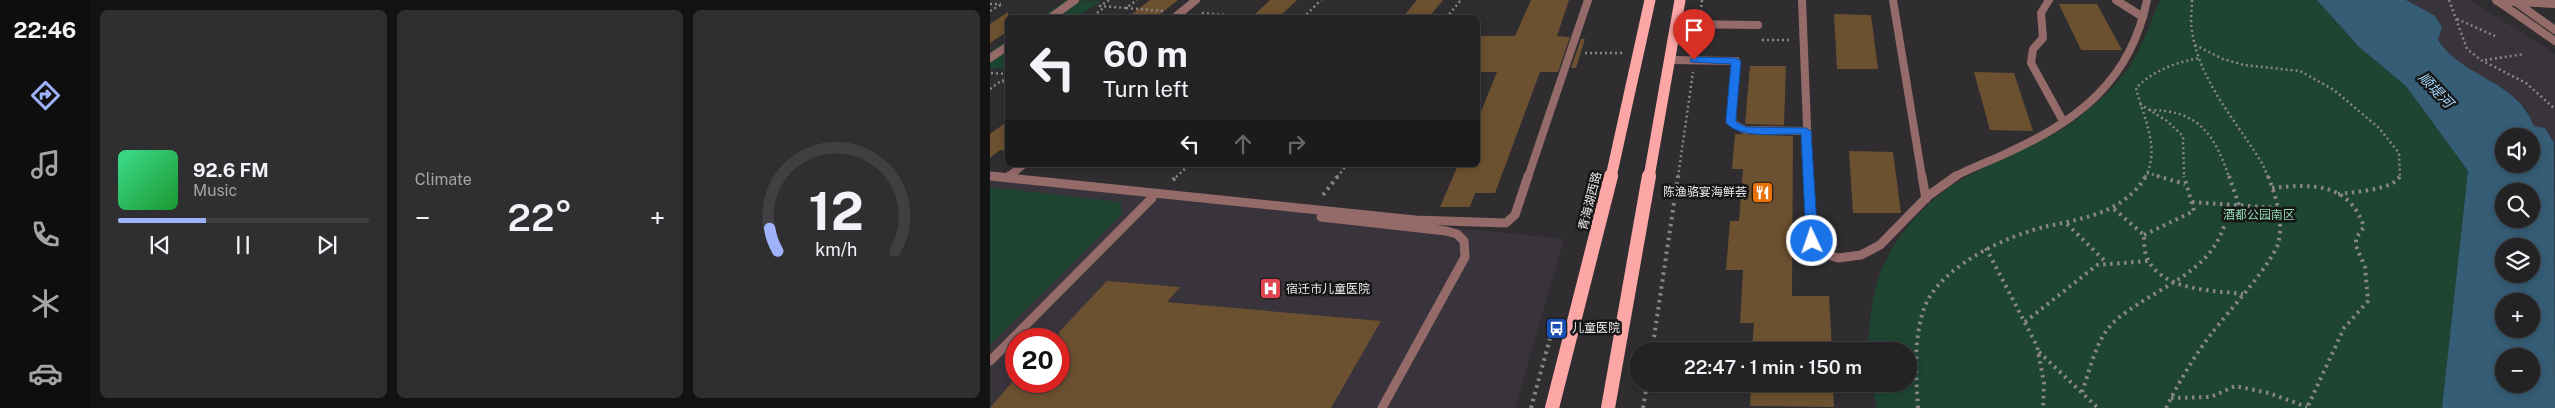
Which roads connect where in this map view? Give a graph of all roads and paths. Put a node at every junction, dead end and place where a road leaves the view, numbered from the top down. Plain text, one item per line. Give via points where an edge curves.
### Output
1 (1002, 0) edge
2 (1075, 0) edge
3 (1109, 0) edge
4 (1137, 0) edge
5 (1196, 0) edge
6 (1321, 0) edge
7 (1460, 0) edge
8 (1588, 0) edge
9 (1650, 0) edge
10 (1680, 0) edge
11 (1702, 0) edge
12 (1802, 0) edge
13 (1893, 0) edge
14 (2049, 0) edge
15 (2116, 0) edge
16 (2147, 0) edge
17 (2192, 0) edge
18 (2449, 0) edge
19 (2497, 0) edge
20 (2514, 1) edge
21 (990, 4) edge
22 (995, 4) junction
23 (2555, 4) edge
24 (1106, 7) junction
25 (990, 11) edge
26 (1054, 15) edge
27 (1095, 15) edge
28 (1178, 15) edge
29 (1306, 15) edge
30 (1448, 15) edge
31 (2143, 17) junction
32 (2457, 19) junction
33 (1676, 24) junction
34 (1699, 24) junction
35 (1758, 25) dead end
36 (2555, 30) edge
37 (2495, 36) dead end
38 (1753, 40) dead end
39 (1804, 40) junction
40 (2555, 41) edge
41 (2195, 45) junction
42 (1005, 48) edge
43 (1572, 53) junction
44 (1624, 53) dead end
45 (2524, 54) dead end
46 (990, 58) edge
47 (2199, 58) junction
48 (1670, 60) junction
49 (1694, 60) junction
50 (2483, 60) junction
51 (990, 73) edge
52 (1005, 76) edge
53 (1005, 78) edge
54 (1001, 81) junction
55 (1005, 82) edge
56 (990, 89) edge
57 (2140, 104) junction
58 (2555, 109) edge
59 (2149, 110) junction
60 (2063, 121) junction
61 (1806, 131) junction
62 (1021, 167) edge
63 (1345, 167) edge
64 (2147, 173) junction
65 (990, 178) edge
66 (1007, 178) junction
67 (2186, 184) junction
68 (2272, 188) junction
69 (2338, 194) junction
70 (1152, 198) junction
71 (1926, 199) junction
72 (2191, 202) junction
73 (2229, 204) junction
74 (2239, 205) junction
75 (2278, 208) junction
76 (2114, 209) junction
77 (1312, 210) junction
78 (2068, 224) junction
79 (2144, 235) junction
80 (1986, 248) junction
81 (2148, 261) junction
82 (2107, 262) junction
83 (2174, 283) junction
84 (2243, 294) junction
85 (2025, 322) junction
86 (1653, 342) edge
87 (2038, 352) junction
88 (990, 361) edge
89 (1646, 392) edge
90 (2082, 392) junction
91 (2171, 398) junction
92 (1382, 408) edge
93 (1552, 408) edge
94 (1608, 408) edge
95 (1643, 408) edge
96 (1918, 408) edge
97 (2043, 408) edge
98 (2098, 408) edge
99 (2166, 408) edge
100 (2307, 408) edge

1 - 22 path
2 - 26 street
3 - 24 path via 1100,6
4 - 24 path via 1126,8
5 - 28 lane
6 - 29 path
7 - 30 path
8 - 43 lane
9 - 93 main road, 青海湖西路 via 1612,173
10 - 33 main road
11 - 34 path
12 - 39 lane
13 - 71 lane
14 - 60 lane via 2040,13 2044,38 2030,54 2031,63
15 - 31 lane
16 - 31 lane
17 - 41 path
18 - 32 path
19 - 20 lane
19 - 40 street
20 - 23 lane
20 - 36 street
21 - 22 path
22 - 25 path via 1002,4
24 - 27 path
31 - 60 lane via 2125,63 2113,79
32 - 37 path
32 - 50 path via 2467,49
33 - 34 lane
33 - 48 main road
34 - 35 lane
38 - 39 path
39 - 61 lane
41 - 47 path
41 - 69 path via 2244,65 2300,71 2334,90 2379,128 2399,153 2400,177 2397,182
42 - 46 street
43 - 44 path
43 - 77 lane via 1514,215 1506,223 1415,220
45 - 50 path
47 - 57 path via 2175,63 2144,79 2136,88
47 - 68 path
48 - 49 lane
48 - 94 main road
49 - 61 lane via 1736,61 1732,123 1745,130
49 - 86 path
50 - 58 path via 2526,83
51 - 52 path
53 - 54 path
54 - 55 path
54 - 56 path
57 - 59 path
57 - 64 path via 2152,147 2151,167
59 - 67 path via 2183,136
59 - 74 path via 2170,108 2182,111 2199,122 2220,152
60 - 71 lane via 2018,148 1946,182
61 - 71 lane via 1812,241 1816,251 1830,257 1850,259 1866,253 1884,244
62 - 66 lane
63 - 77 path
64 - 67 path
64 - 76 path via 2137,190
65 - 66 lane
65 - 70 lane
66 - 77 lane
67 - 72 path
68 - 69 path via 2311,185 2325,187
68 - 75 path
69 - 100 path via 2354,204 2362,218 2364,227 2356,238 2356,246 2365,267 2368,301 2344,328
70 - 88 lane
70 - 92 lane via 1457,234 1464,241 1465,257
72 - 73 path
72 - 79 path via 2194,211 2190,215
73 - 74 path
73 - 83 path via 2230,221 2224,235 2210,255
74 - 75 path
75 - 84 path via 2279,241 2259,275
76 - 78 path
76 - 79 path
78 - 80 path via 2031,230
78 - 82 path
79 - 81 path via 2144,253
80 - 85 path
80 - 96 path via 1960,265 1930,296 1920,328 1916,376
81 - 82 path
81 - 83 path via 2163,278
82 - 85 path via 2097,265
83 - 84 path
83 - 90 path via 2115,320 2096,352
84 - 91 path via 2212,333
85 - 87 path
87 - 90 path
87 - 97 path via 2044,383
89 - 95 path
90 - 98 path
91 - 99 path
91 - 100 path via 2211,397 2235,386 2268,393

